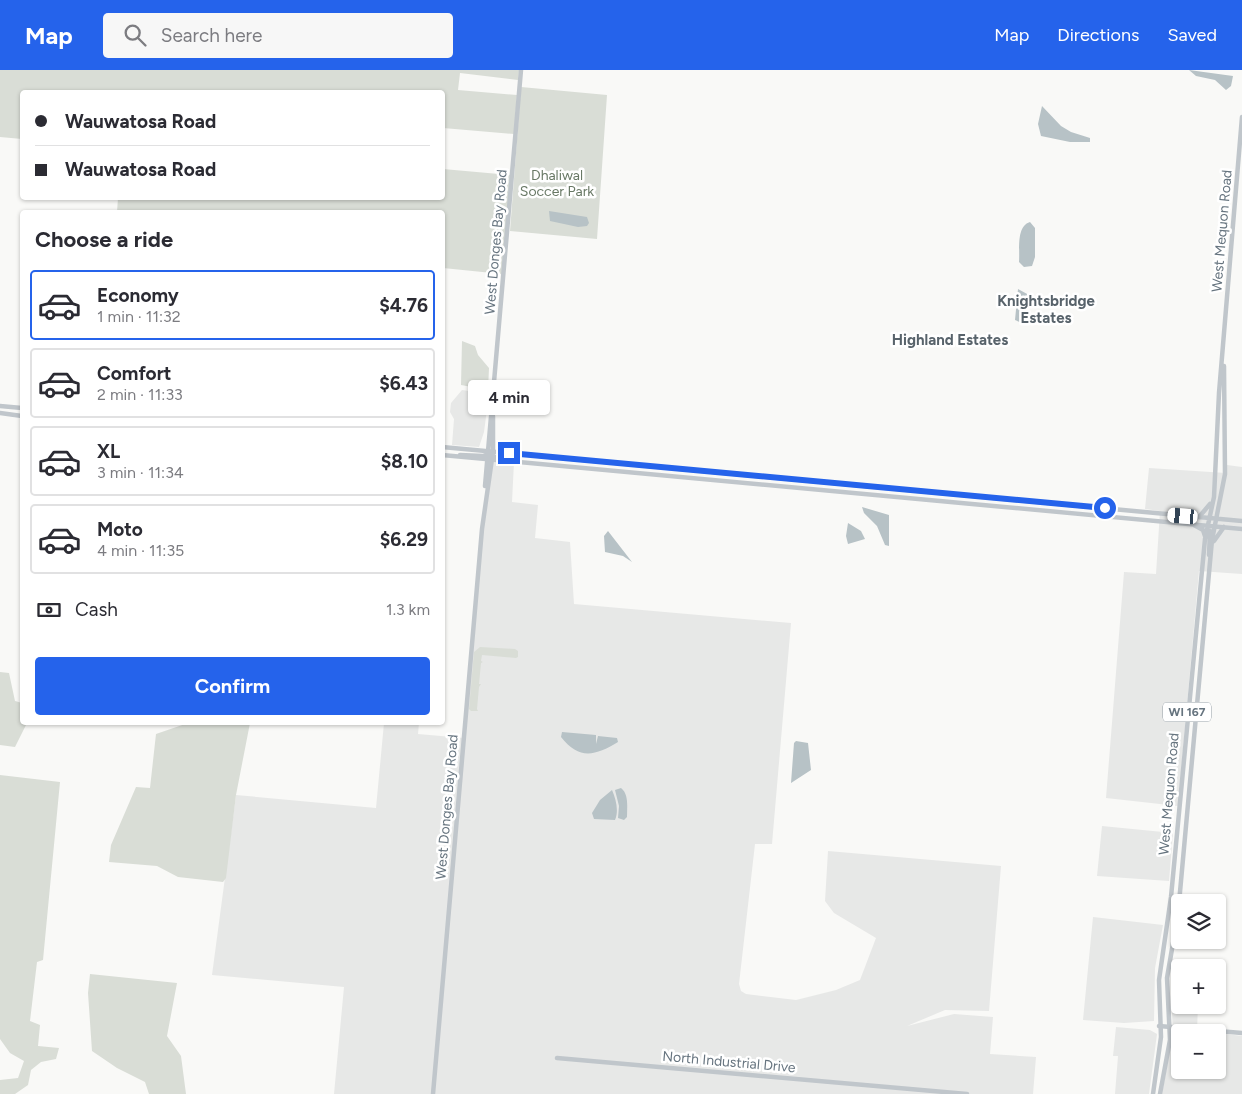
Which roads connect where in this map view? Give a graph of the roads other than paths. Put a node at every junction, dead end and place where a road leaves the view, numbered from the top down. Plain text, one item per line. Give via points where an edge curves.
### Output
1 (521, 70) edge
2 (1242, 117) edge
3 (1224, 347) junction
4 (0, 406) edge
5 (20, 408) edge
6 (0, 414) edge
7 (20, 416) edge
8 (445, 448) edge
9 (445, 455) edge
10 (489, 455) junction
11 (1214, 497) junction
12 (1220, 497) junction
13 (1211, 503) junction
14 (1219, 506) junction
15 (1197, 517) junction
16 (1230, 520) junction
17 (1164, 521) junction
18 (1211, 522) junction
19 (1242, 522) edge
20 (1193, 524) junction
21 (1224, 527) junction
22 (1242, 529) edge
23 (1206, 537) junction
24 (1211, 549) junction
25 (1210, 561) junction
26 (1180, 799) junction
27 (1189, 799) junction
28 (1173, 874) junction
29 (1181, 875) junction
30 (1159, 1026) junction
31 (1170, 1026) junction
32 (1242, 1033) edge
33 (557, 1058) dead end
34 (433, 1094) edge
35 (967, 1094) edge
36 (1153, 1094) edge
37 (1160, 1094) edge

1 - 10 main road, West Donges Bay Road
2 - 3 main road, West Mequon Road / WI 167
3 - 11 main road, West Mequon Road / WI 167 via 1218,393
3 - 12 main road, West Mequon Road / WI 167 via 1226,458
4 - 5 main road
6 - 7 main road
8 - 10 main road
9 - 10 main road
10 - 15 main road via 521,454
10 - 17 main road
10 - 34 main road, West Donges Bay Road
11 - 12 main road
11 - 13 main road, West Mequon Road / WI 167
11 - 18 main road
12 - 14 main road, West Mequon Road / WI 167
13 - 15 main road
13 - 18 main road, West Mequon Road / WI 167
14 - 16 main road via 1220,513
14 - 18 main road, West Mequon Road / WI 167
15 - 18 main road
16 - 18 main road
16 - 19 main road
17 - 18 main road
17 - 20 main road
18 - 19 main road
18 - 20 main road
18 - 21 main road
18 - 23 main road, West Mequon Road / WI 167
18 - 24 main road, West Mequon Road / WI 167
18 - 25 main road
20 - 23 main road via 1203,530
21 - 22 main road
21 - 24 main road via 1216,535
23 - 26 main road, West Mequon Road / WI 167
24 - 25 main road, West Mequon Road / WI 167
25 - 27 main road, West Mequon Road / WI 167
26 - 27 main road
26 - 28 main road, West Mequon Road / WI 167
27 - 29 main road, West Mequon Road / WI 167
28 - 29 main road
28 - 30 main road, West Mequon Road / WI 167 via 1159,980
29 - 31 main road, West Mequon Road / WI 167 via 1167,978
30 - 31 main road
30 - 36 main road, West Mequon Road / WI 167 via 1160,1048
31 - 32 main road
31 - 37 main road, West Mequon Road / WI 167
33 - 35 main road, North Industrial Drive

